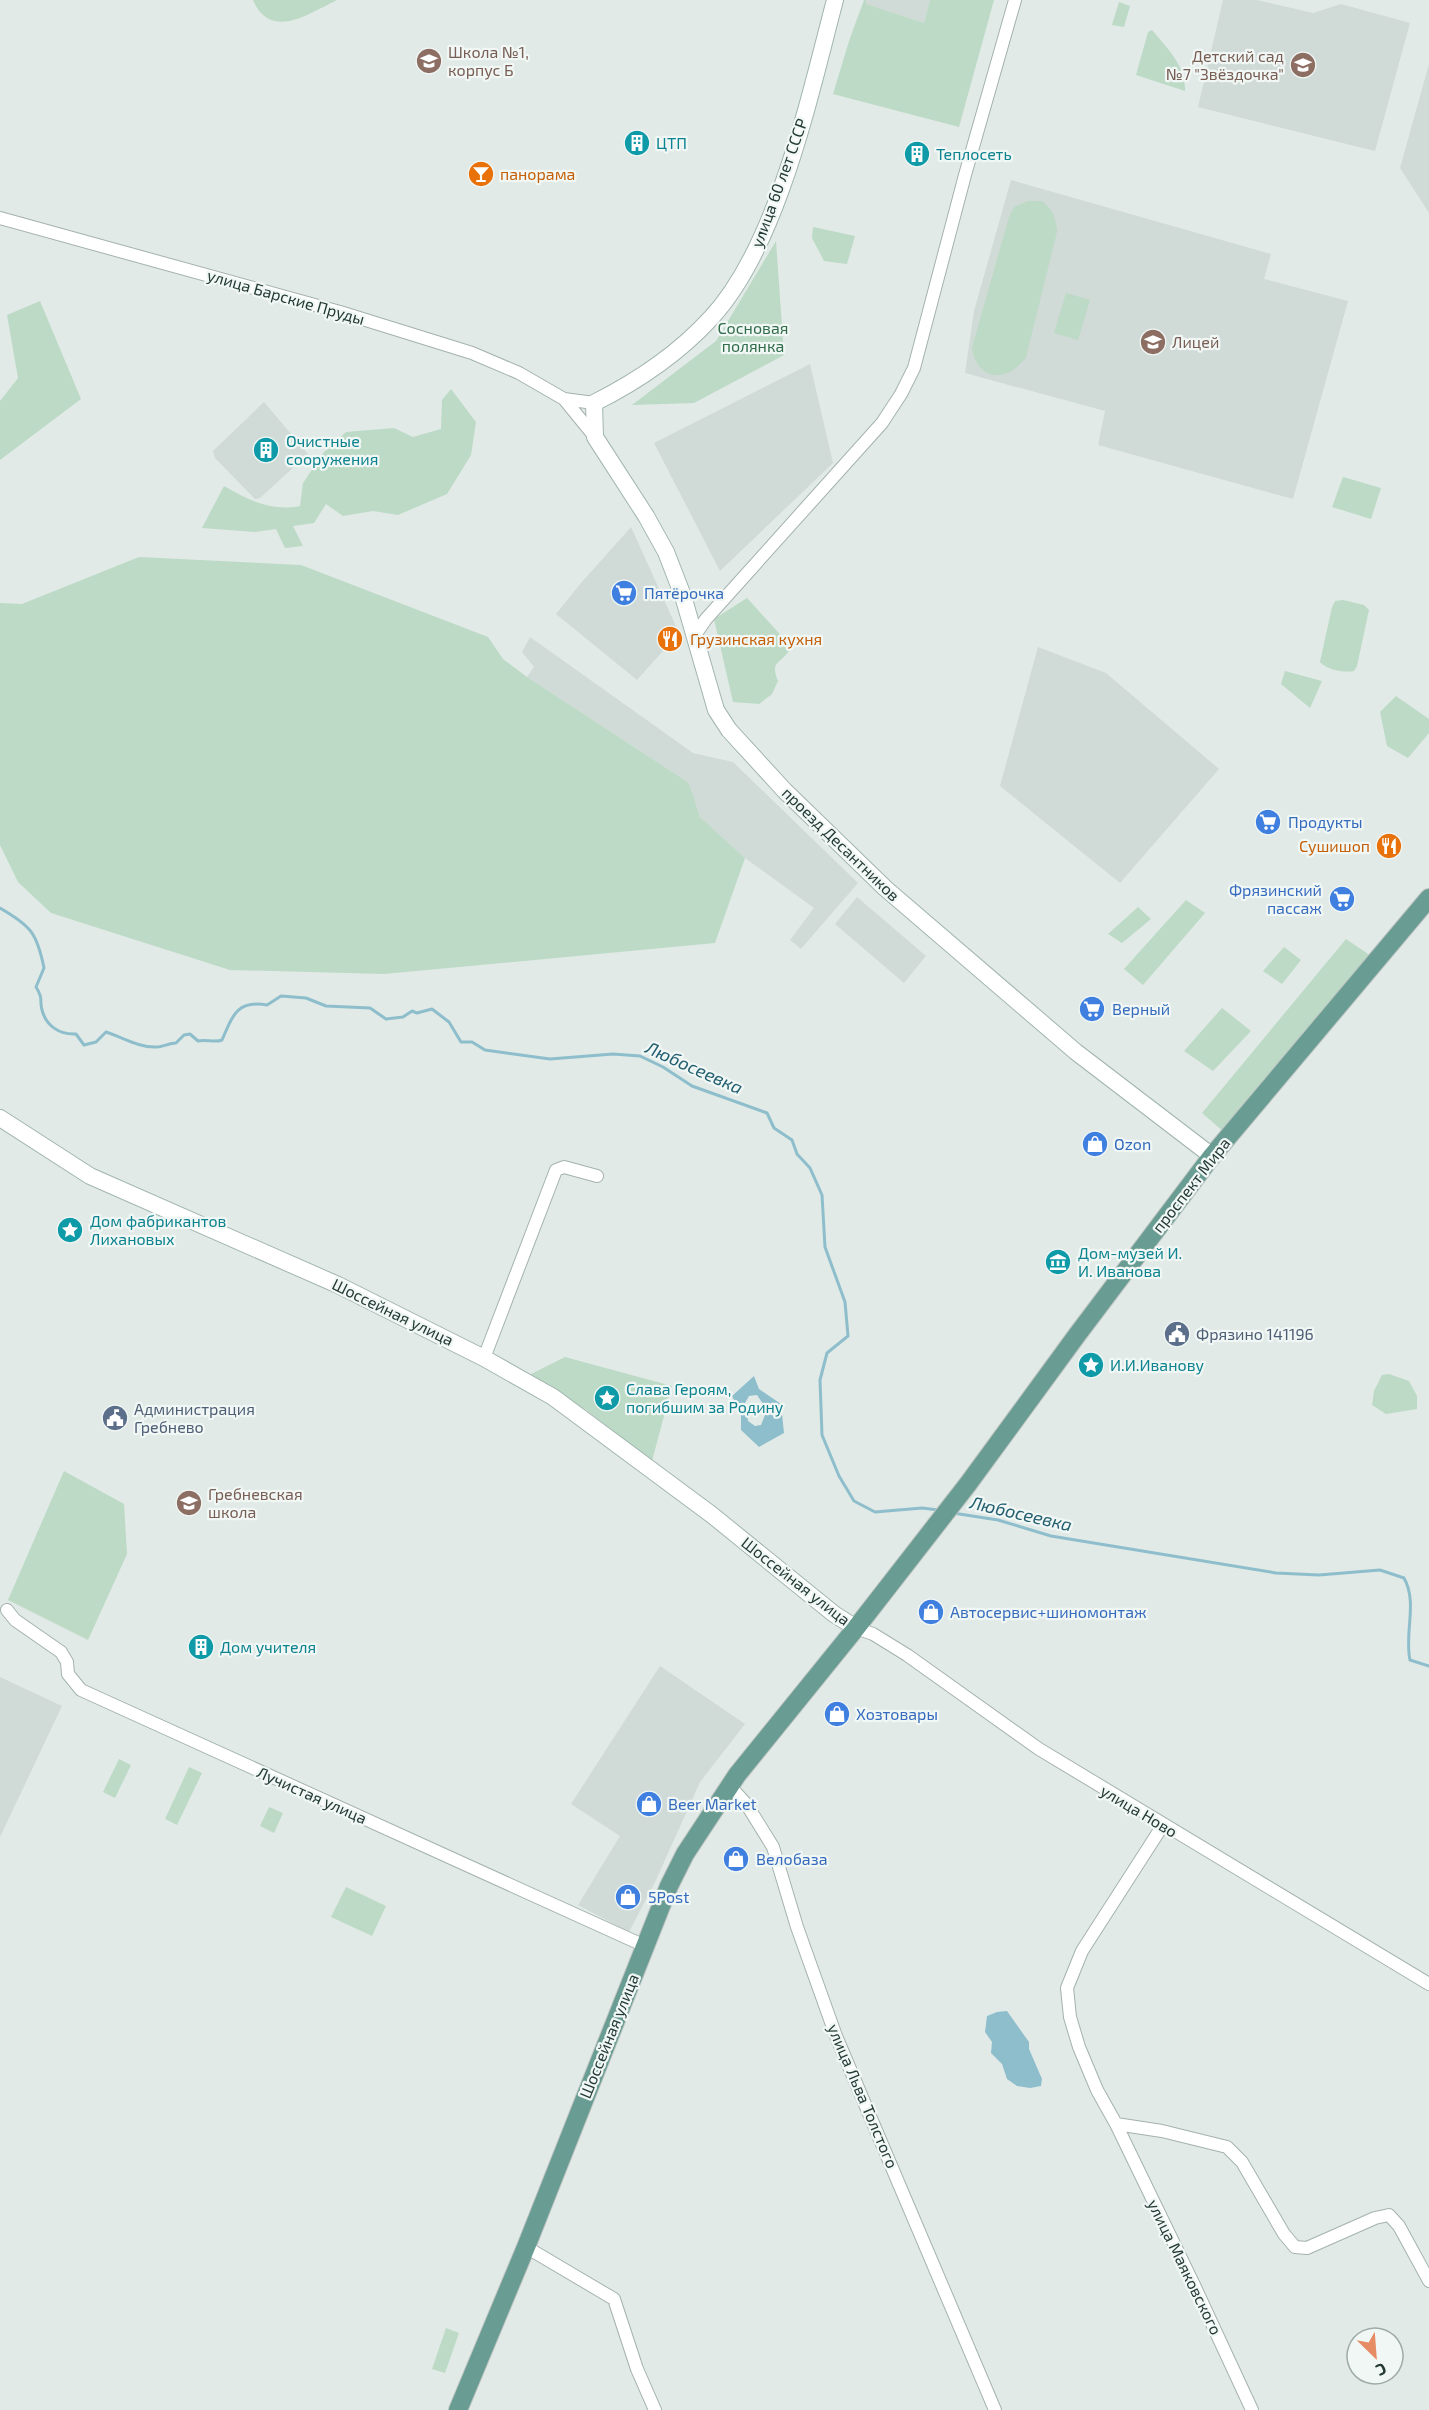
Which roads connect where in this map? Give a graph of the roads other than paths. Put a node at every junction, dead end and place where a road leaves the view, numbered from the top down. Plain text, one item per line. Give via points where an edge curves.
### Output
1 (835, 0) edge
2 (1015, 0) edge
3 (0, 218) edge
4 (564, 399) junction
5 (594, 404) junction
6 (595, 437) junction
7 (695, 635) junction
8 (1429, 898) edge
9 (0, 1119) edge
10 (1212, 1156) junction
11 (597, 1176) dead end
12 (484, 1358) junction
13 (7, 1610) dead end
14 (856, 1628) junction
15 (729, 1785) junction
16 (1163, 1825) junction
17 (645, 1946) junction
18 (1429, 1984) edge
19 (1116, 2124) junction
20 (526, 2247) junction
21 (1429, 2281) edge
22 (458, 2410) edge
23 (655, 2410) edge
24 (995, 2410) edge
25 (1252, 2410) edge

1 - 5 street, улица 60 лет СССР via 785,176 740,280 713,316 676,353
2 - 7 street via 914,368 902,394 882,423
3 - 4 street, улица Барские Пруды via 340,312 472,353 519,373
4 - 5 street
4 - 6 street
5 - 6 street
6 - 7 street, проезд Десантников via 666,552
7 - 10 street, проезд Десантников via 716,710 742,746 784,789 885,888 1044,1025
8 - 10 main road, проспект Мира
9 - 12 street, Шоссейная улица via 90,1176 278,1257
10 - 14 main road, проспект Мира
11 - 12 street via 564,1167 556,1170
12 - 14 street, Шоссейная улица via 553,1397
13 - 17 street, Лучистая улица via 61,1652 71,1680 81,1690
14 - 15 main road, Шоссейная улица
14 - 16 street, улица Ново via 907,1655 1039,1749
15 - 17 main road, Шоссейная улица via 681,1862
15 - 24 street, улица Льва Толстого via 747,1805 773,1847 836,2036
16 - 18 street, улица Ново
16 - 19 street, улица Маяковского via 1083,1951 1067,1988 1079,2047
17 - 20 main road, Шоссейная улица
19 - 21 street via 1227,2147 1242,2162 1295,2247 1307,2248 1389,2215
19 - 25 street, улица Маяковского
20 - 22 main road, Шоссейная улица
20 - 23 street via 614,2299

